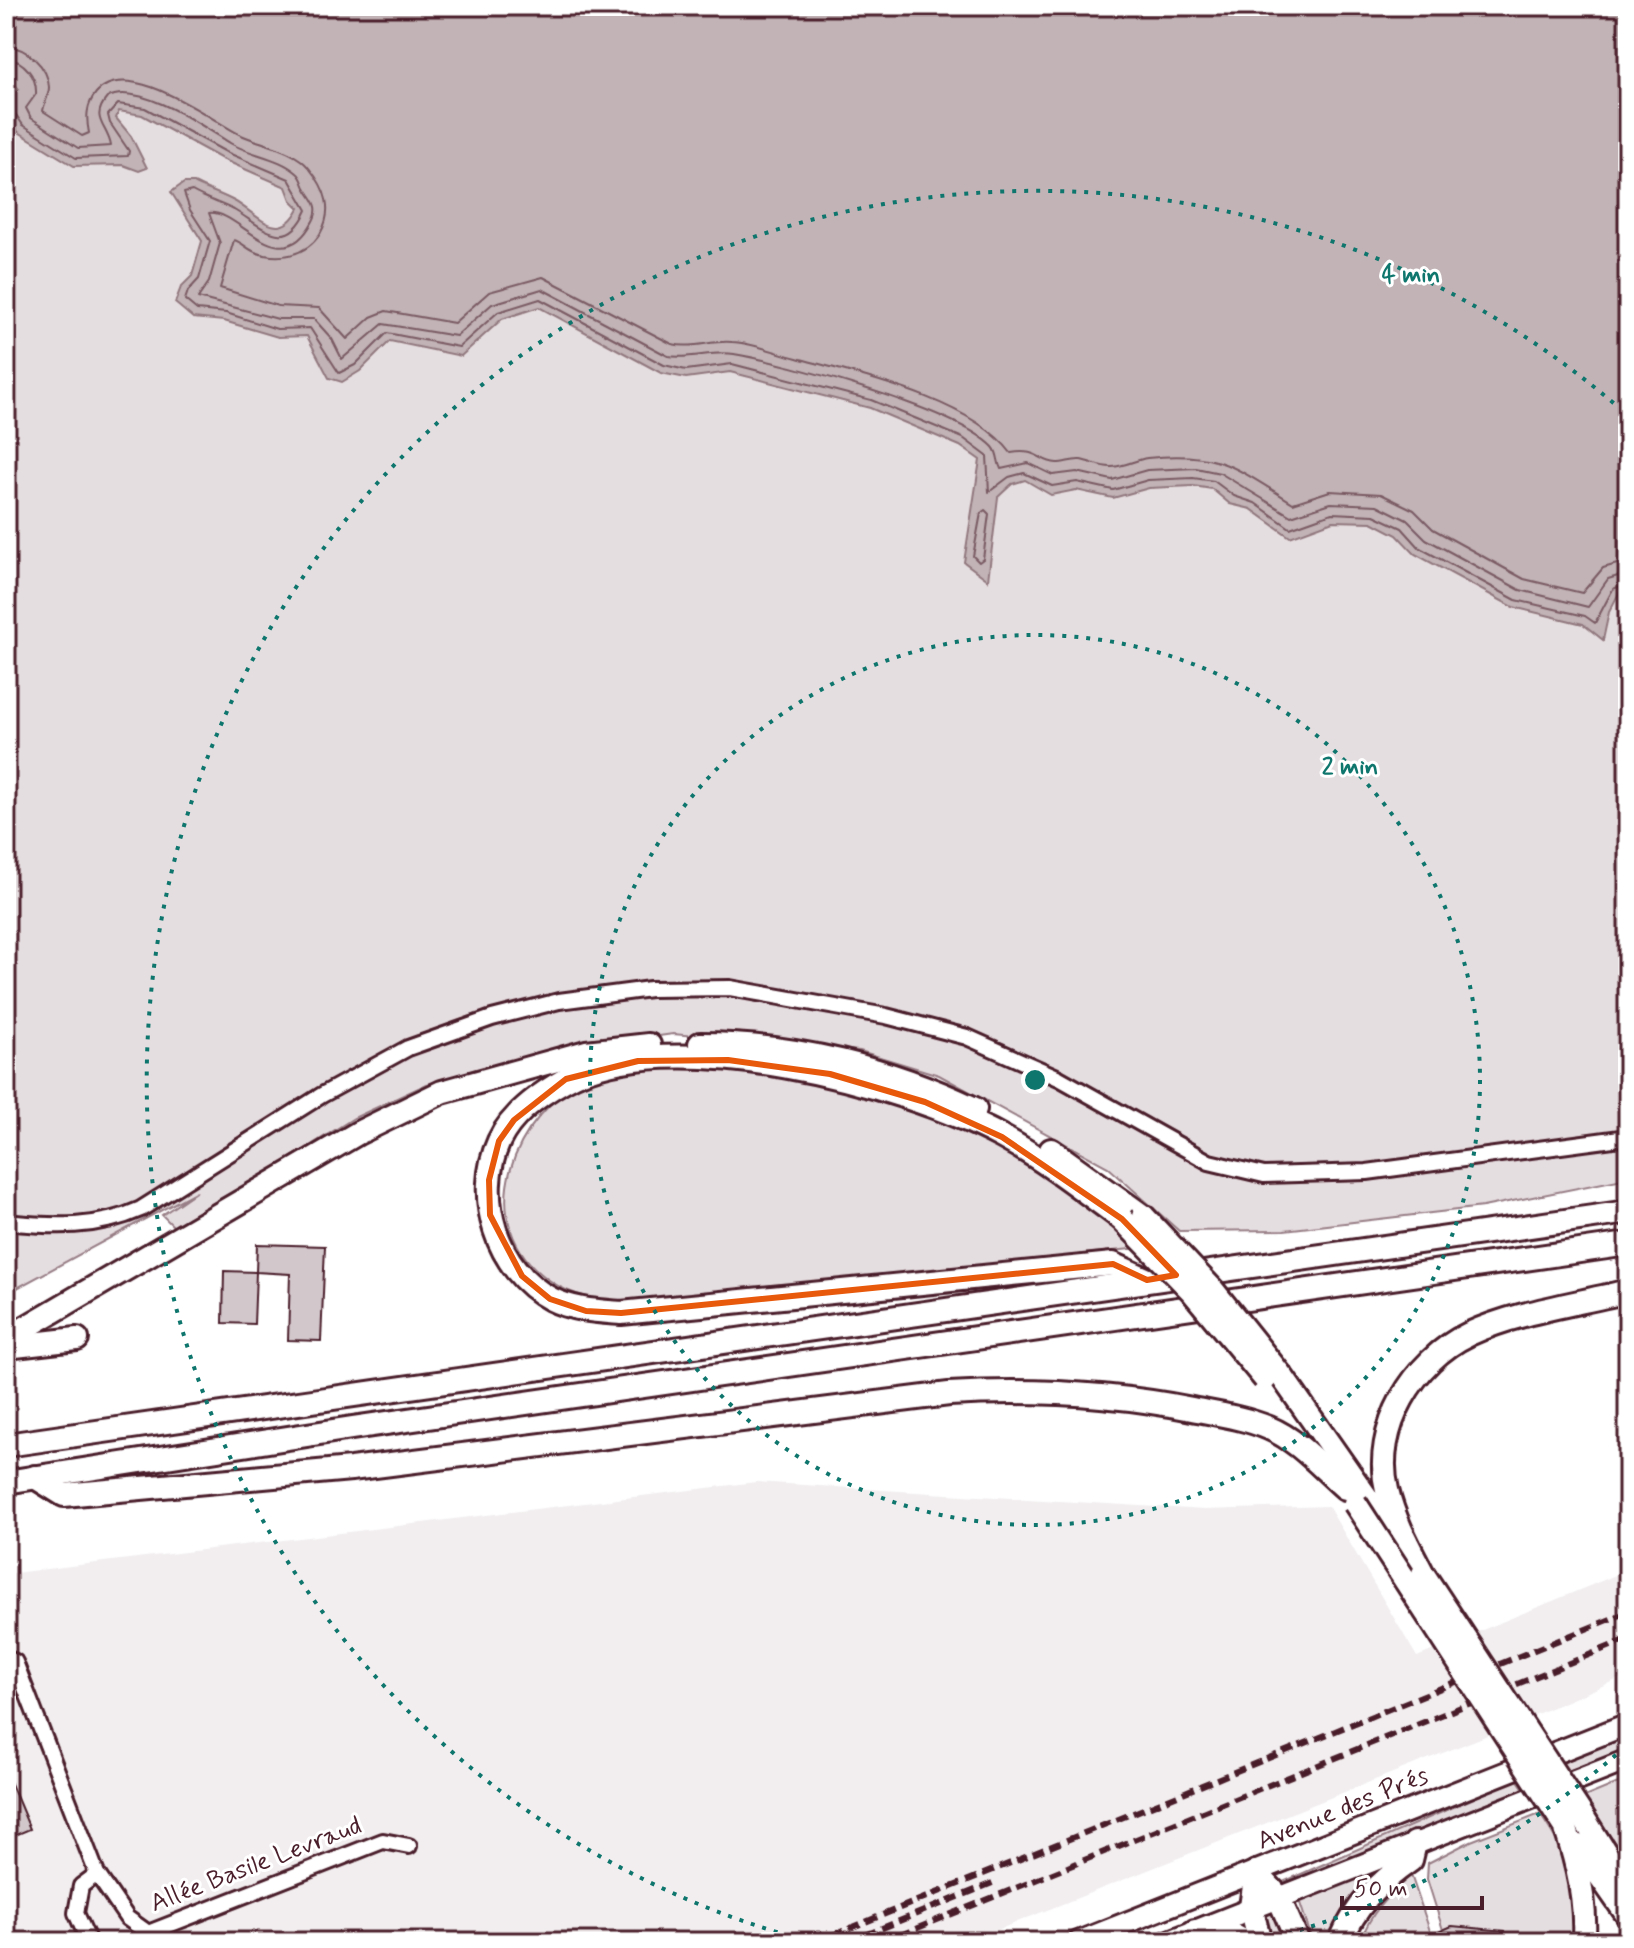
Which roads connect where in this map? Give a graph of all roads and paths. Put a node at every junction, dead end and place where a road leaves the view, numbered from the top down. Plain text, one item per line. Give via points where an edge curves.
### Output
1 (1628, 1137) edge
2 (1628, 1212) edge
3 (1133, 1218) junction
4 (6, 1222) edge
5 (1628, 1244) edge
6 (1147, 1280) junction
7 (1628, 1291) edge
8 (6, 1339) edge
9 (77, 1339) dead end
10 (6, 1347) edge
11 (6, 1445) edge
12 (35, 1477) junction
13 (6, 1482) edge
14 (1364, 1495) junction
15 (6, 1658) edge
16 (1628, 1724) edge
17 (1628, 1760) edge
18 (1574, 1822) junction
19 (1415, 1843) junction
20 (409, 1846) dead end
21 (1256, 1872) junction
22 (97, 1874) junction
23 (1628, 1889) edge
24 (1278, 1896) junction
25 (1251, 1907) junction
26 (1628, 1916) edge
27 (1195, 1931) junction
28 (146, 1938) edge
29 (89, 1942) edge
30 (1078, 1942) edge
31 (1167, 1942) edge
32 (1245, 1942) edge
33 (1260, 1942) edge
34 (1298, 1942) edge
35 (1340, 1942) edge
36 (1584, 1942) edge

1 - 4 street via 1367,1172 1264,1175 1209,1162 1059,1078 967,1037 886,1016 730,988 650,989 559,1001 408,1048 117,1220 53,1227
2 - 6 main road
3 - 6 main road via 1002,1137 925,1102 830,1074 728,1060 638,1061 599,1066 566,1079 514,1120 499,1141 489,1180 490,1215 502,1248 522,1276 550,1299 586,1311 621,1313 1113,1264
3 - 8 main road via 1079,1167 933,1089 838,1059 729,1044 633,1046 586,1052 442,1092 358,1133
3 - 14 main road, bridge via 1274,1378
5 - 12 main road
6 - 11 main road
7 - 14 main road via 1469,1334 1436,1355 1410,1384 1391,1420 1385,1450
9 - 10 main road
12 - 13 main road
12 - 14 main road via 64,1495 351,1469 949,1394 1021,1390 1127,1398 1246,1420 1293,1442
14 - 18 main road, bridge
14 - 18 main road, bridge via 1396,1519 1423,1574
15 - 22 street, Allée Basile Levraud via 15,1662
16 - 21 main road, Avenue des Prés
17 - 19 main road
18 - 23 main road
18 - 26 main road
18 - 36 main road via 1586,1910
19 - 24 main road
19 - 35 main road via 1411,1860 1357,1907
20 - 28 street, Allée Basile Levraud via 383,1841
21 - 24 main road
21 - 25 main road
21 - 30 main road, Avenue des Prés
22 - 28 street, Allée Basile Levraud
22 - 29 street via 81,1886 76,1913
24 - 25 main road
24 - 34 main road
25 - 27 main road
25 - 33 main road
27 - 31 main road
27 - 32 main road via 1231,1934

